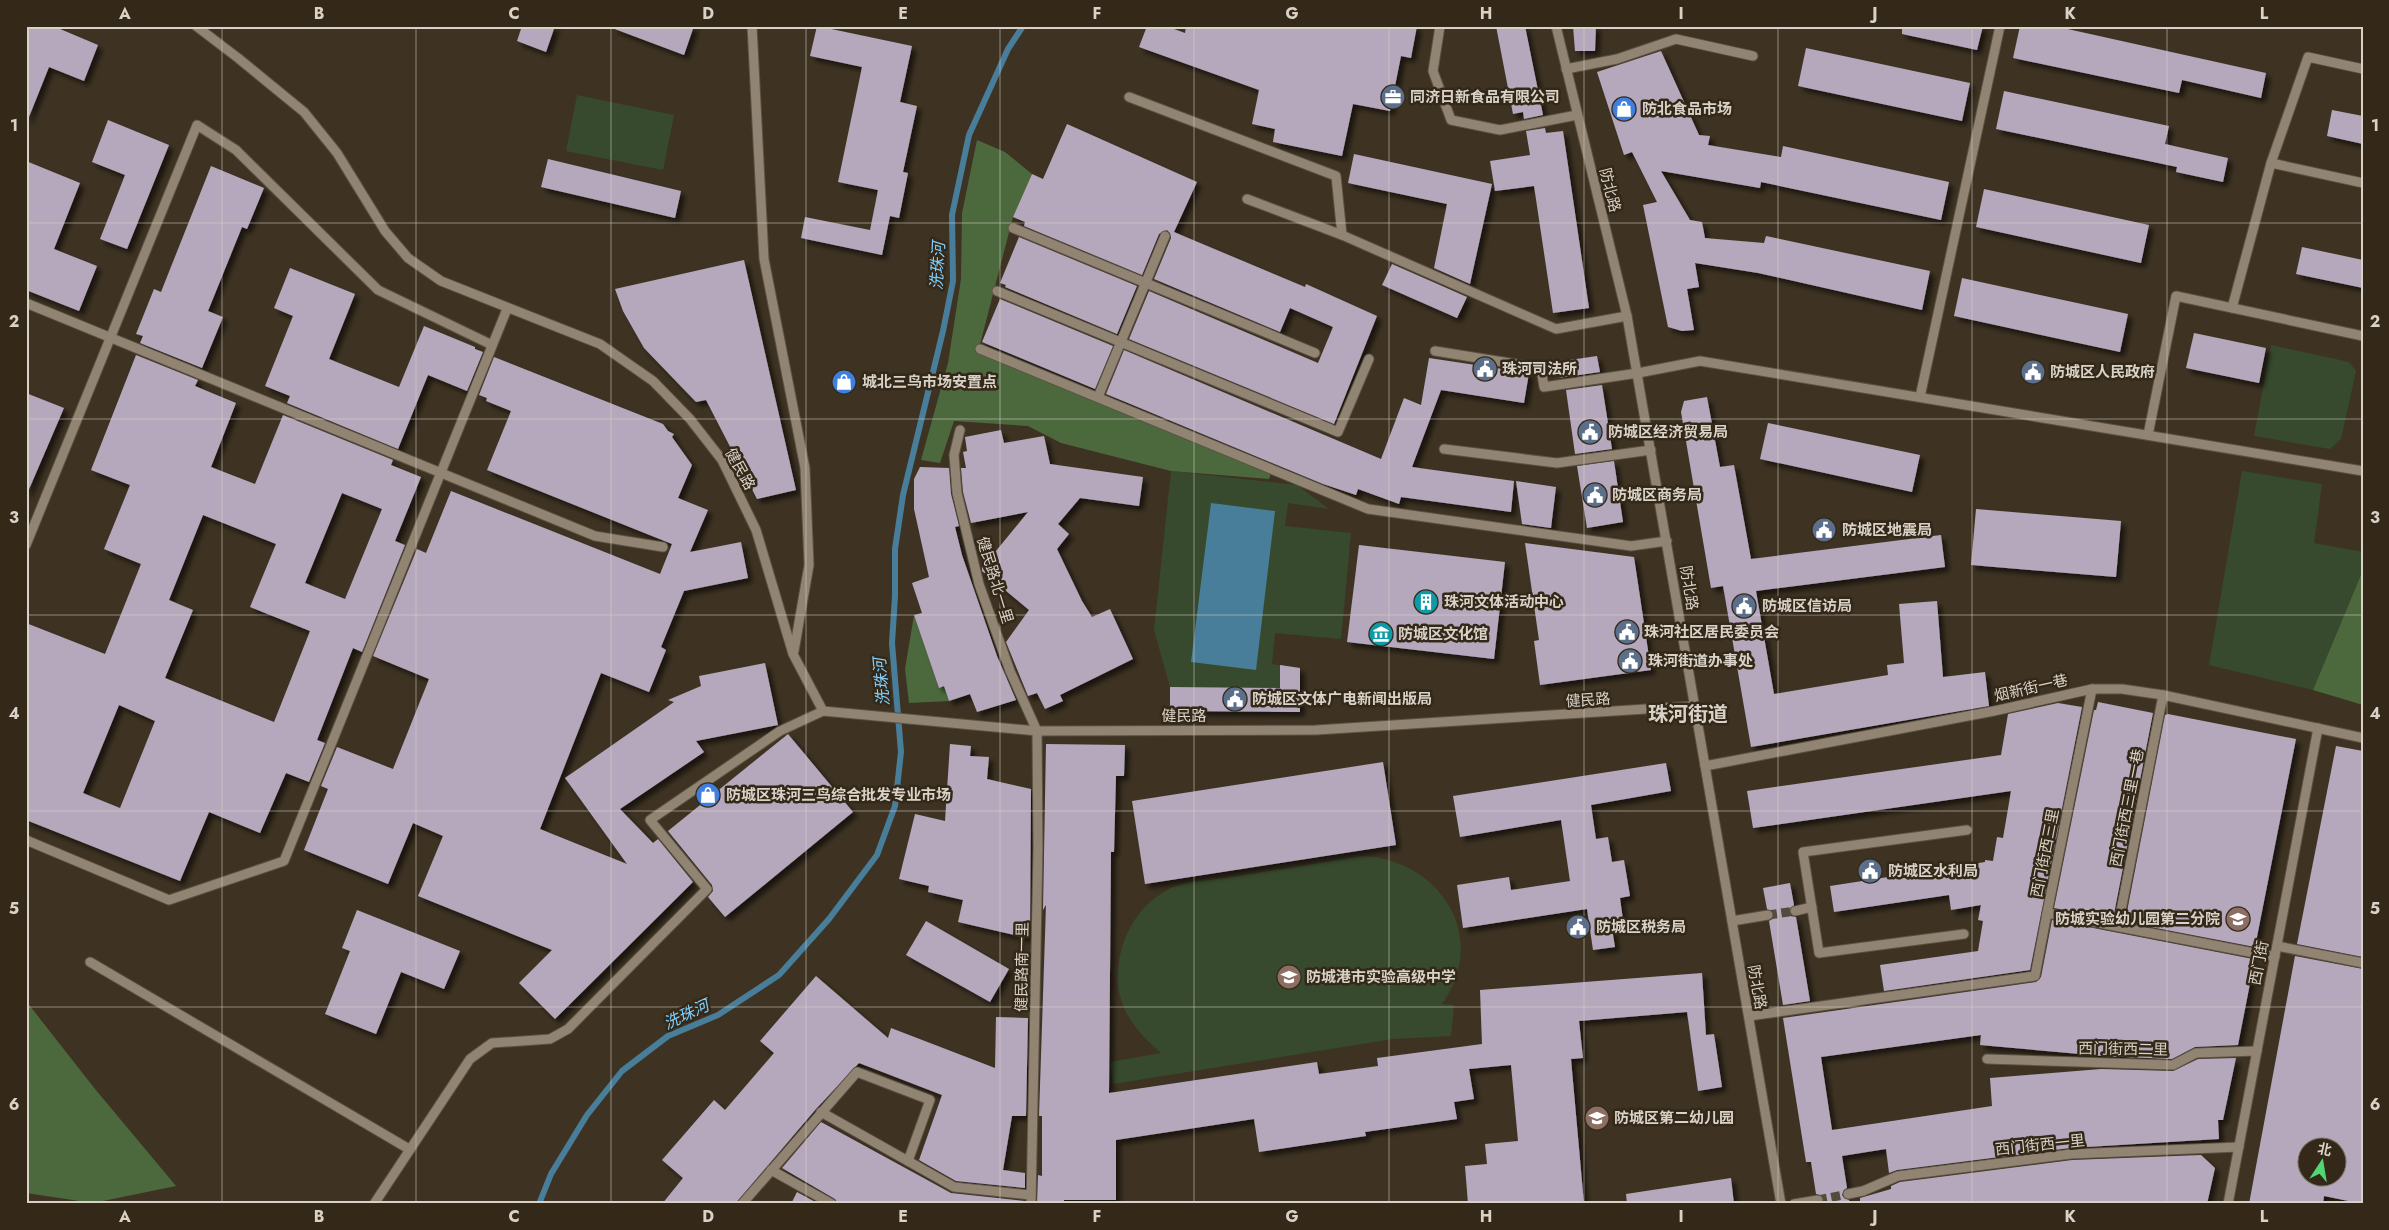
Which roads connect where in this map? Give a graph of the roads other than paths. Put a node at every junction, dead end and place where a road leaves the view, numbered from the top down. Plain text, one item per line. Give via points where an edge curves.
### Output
1 (196, 26) edge
2 (752, 26) edge
3 (1440, 26) edge
4 (1556, 26) edge
5 (2000, 26) edge
6 (1753, 56) dead end
7 (1566, 69) junction
8 (2363, 69) edge
9 (1129, 96) dead end
10 (1577, 115) junction
11 (2271, 163) junction
12 (2363, 183) edge
13 (1248, 199) dead end
14 (1013, 228) dead end
15 (1342, 235) junction
16 (1165, 236) dead end
17 (1145, 282) junction
18 (996, 291) dead end
19 (26, 303) edge
20 (2232, 308) junction
21 (507, 309) junction
22 (1627, 316) junction
23 (2363, 336) edge
24 (111, 338) junction
25 (1120, 342) junction
26 (492, 345) junction
27 (980, 349) dead end
28 (1436, 351) dead end
29 (1315, 353) dead end
30 (1369, 360) dead end
31 (1638, 373) junction
32 (1098, 397) junction
33 (1920, 397) junction
34 (960, 430) dead end
35 (2148, 435) junction
36 (1444, 449) dead end
37 (1651, 450) junction
38 (2362, 468) edge
39 (440, 473) junction
40 (1668, 542) junction
41 (26, 545) edge
42 (663, 547) dead end
43 (793, 654) junction
44 (2092, 689) junction
45 (2164, 695) junction
46 (1693, 706) junction
47 (822, 711) junction
48 (2318, 728) junction
49 (1037, 731) junction
50 (2363, 738) edge
51 (1705, 766) junction
52 (1968, 830) dead end
53 (26, 840) edge
54 (1812, 907) junction
55 (1795, 911) tunnel mouth
56 (2047, 913) junction
57 (1768, 915) tunnel mouth
58 (1732, 921) junction
59 (2118, 926) junction
60 (1964, 934) dead end
61 (2277, 946) junction
62 (2275, 957) junction
63 (90, 962) dead end
64 (2363, 964) edge
65 (1748, 1016) junction
66 (2257, 1051) junction
67 (1987, 1060) dead end
68 (821, 1112) junction
69 (2239, 1147) junction
70 (409, 1149) junction
71 (908, 1161) junction
72 (771, 1170) junction
73 (1848, 1194) tunnel mouth
74 (1031, 1199) edge
75 (1818, 1200) dead end
76 (374, 1204) edge
77 (742, 1204) edge
78 (832, 1204) edge
79 (1781, 1204) edge
80 (1794, 1204) edge
81 (2228, 1204) edge

1 - 21 street, 健民路 via 304,112 337,153 385,231 408,258 441,281
2 - 43 street via 764,259 804,468 809,565
3 - 10 street via 1433,71 1451,120 1500,130
4 - 7 street, 防北路
5 - 33 street
6 - 7 street via 1676,39 1617,59
7 - 10 street, 防北路
8 - 11 street via 2308,58
9 - 15 street via 1336,176
10 - 22 street, 防北路
11 - 12 street
11 - 20 street
13 - 15 street
14 - 17 street
15 - 22 street via 1556,329
16 - 17 street
17 - 25 street
17 - 29 street
18 - 25 street
19 - 24 street
20 - 23 street
20 - 35 street via 2176,296
21 - 26 street
21 - 43 street, 健民路 via 600,344 653,381 690,419 722,460 756,530
22 - 31 street, 防北路
24 - 26 street via 197,126 236,150 378,290
24 - 39 street
24 - 41 street
25 - 30 street via 1338,432
25 - 32 street
26 - 39 street
27 - 32 street
28 - 31 street via 1541,368 1544,386
31 - 33 street via 1700,361
31 - 37 street, 防北路
32 - 40 street via 1368,509 1631,546
33 - 35 street
34 - 49 street, 健民路北一里 via 954,454 957,494 979,584 1010,671
35 - 38 street
36 - 37 street via 1557,463
37 - 40 street, 防北路
39 - 42 street via 595,536
39 - 53 street via 284,861 169,900
40 - 46 street, 防北路
43 - 47 street, 健民路
44 - 45 street, 烟新街一巷
44 - 51 street, 烟新街一巷
44 - 56 street, 西门街西三里
45 - 48 street, 烟新街一巷
45 - 59 street, 西门街西三里一巷
46 - 49 street, 健民路 via 1316,730
46 - 51 street, 防北路
47 - 49 street, 健民路
47 - 70 street via 780,731 650,820 707,889 568,1030 550,1039 492,1043 470,1059
48 - 50 street, 烟新街一巷
48 - 61 street, 西门街
49 - 74 street, 健民路南一里
51 - 58 street, 防北路
52 - 54 street via 1803,852
54 - 55 street
54 - 60 street via 1819,954
56 - 59 street, 西门街西三里
56 - 65 street via 2035,976
57 - 58 street
58 - 65 street, 防北路
59 - 62 street, 西门街西三里
61 - 62 street, 西门街
61 - 64 street
62 - 66 street, 西门街
63 - 70 street
65 - 79 street, 防北路
66 - 67 street, 西门街西二里 via 2196,1053 2173,1064
66 - 69 street, 西门街
68 - 71 street
68 - 71 street via 857,1072 930,1100
68 - 72 street
69 - 73 street, 西门街西一里 via 2071,1154 1898,1176
69 - 81 street, 西门街
70 - 76 street
71 - 74 street via 954,1187
72 - 77 street
72 - 78 street
75 - 80 street

